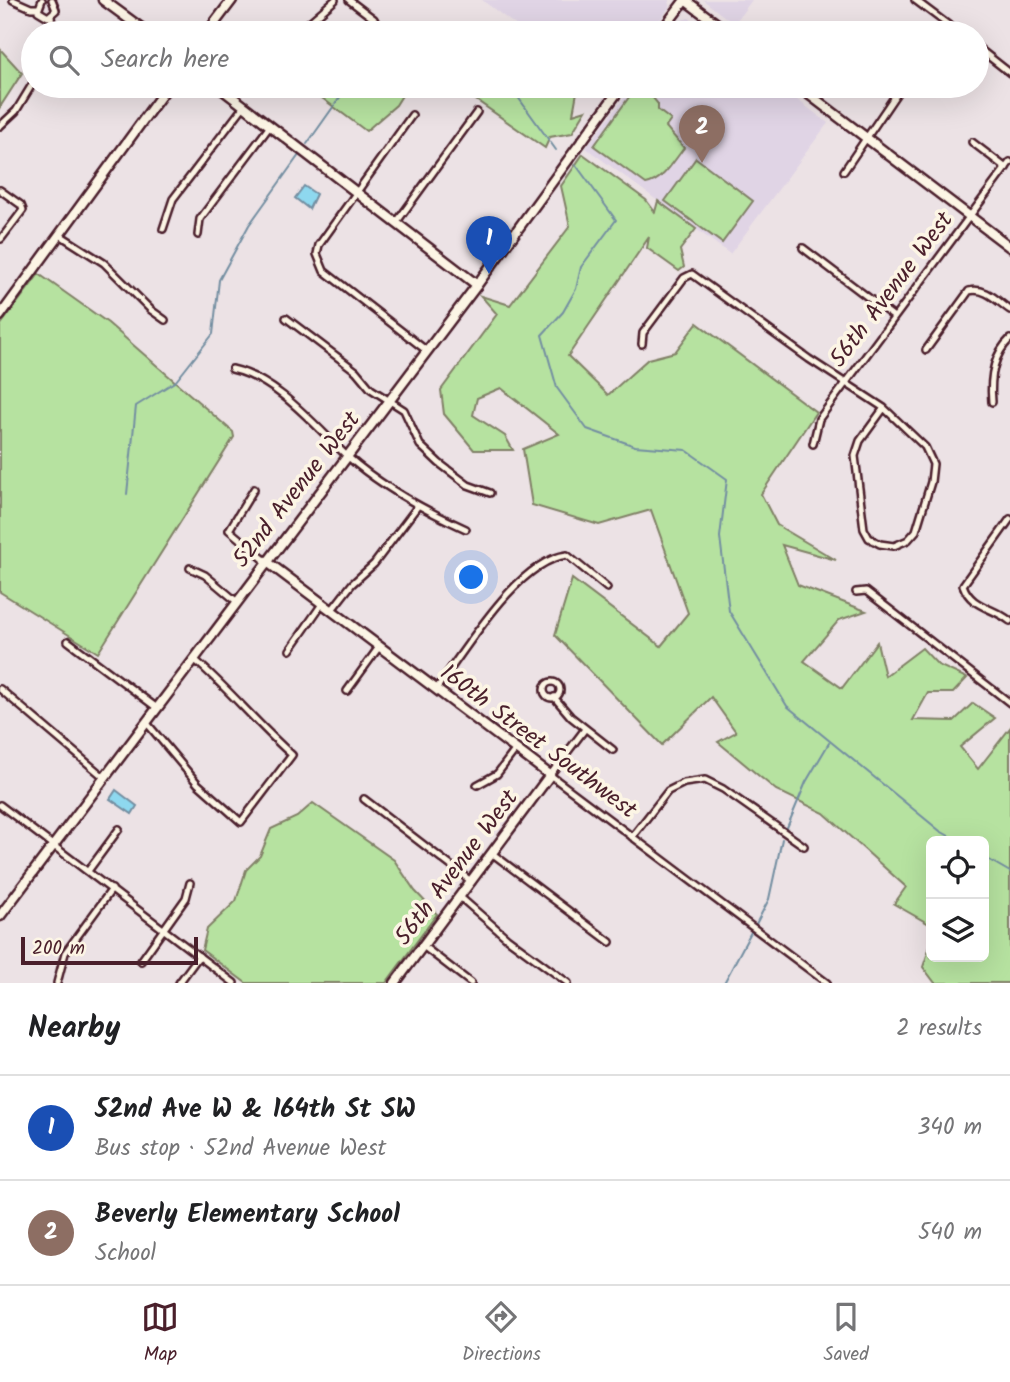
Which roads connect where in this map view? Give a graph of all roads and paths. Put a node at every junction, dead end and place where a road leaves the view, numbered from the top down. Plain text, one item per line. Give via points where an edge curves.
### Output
1 (13, 0) edge
2 (42, 0) edge
3 (103, 0) edge
4 (232, 0) edge
5 (335, 0) edge
6 (349, 0) edge
7 (685, 0) edge
8 (915, 0) edge
9 (55, 1) edge
10 (38, 8) junction
11 (51, 16) junction
12 (52, 21) edge
13 (132, 21) edge
14 (216, 21) edge
15 (311, 21) edge
16 (375, 21) edge
17 (669, 21) edge
18 (713, 21) edge
19 (943, 21) edge
20 (989, 56) edge
21 (1010, 73) edge
22 (24, 98) edge
23 (160, 98) edge
24 (234, 98) edge
25 (613, 98) edge
26 (814, 98) edge
27 (894, 98) edge
28 (244, 106) junction
29 (477, 112) dead end
30 (412, 115) dead end
31 (0, 126) edge
32 (270, 126) junction
33 (868, 139) junction
34 (972, 142) dead end
35 (1008, 165) edge
36 (845, 171) dead end
37 (0, 190) edge
38 (357, 192) junction
39 (971, 218) junction
40 (396, 223) junction
41 (163, 229) dead end
42 (60, 235) junction
43 (198, 235) dead end
44 (2, 240) edge
45 (1010, 247) edge
46 (803, 248) dead end
47 (477, 285) junction
48 (1010, 310) edge
49 (0, 316) edge
50 (286, 317) dead end
51 (894, 317) junction
52 (165, 320) dead end
53 (1010, 339) edge
54 (642, 344) dead end
55 (926, 350) dead end
56 (427, 351) junction
57 (232, 369) dead end
58 (846, 383) junction
59 (390, 400) junction
60 (992, 402) dead end
61 (884, 408) junction
62 (813, 444) dead end
63 (347, 456) junction
64 (254, 489) dead end
65 (490, 494) dead end
66 (417, 507) junction
67 (1010, 519) edge
68 (466, 529) dead end
69 (266, 561) junction
70 (191, 568) dead end
71 (607, 588) dead end
72 (856, 592) dead end
73 (236, 601) junction
74 (322, 604) junction
75 (331, 611) junction
76 (1010, 621) edge
77 (68, 641) dead end
78 (379, 646) junction
79 (290, 650) dead end
80 (194, 659) junction
81 (0, 689) edge
82 (436, 689) junction
83 (347, 691) dead end
84 (554, 697) dead end
85 (1010, 703) edge
86 (156, 708) junction
87 (146, 722) junction
88 (585, 729) junction
89 (516, 749) junction
90 (613, 750) dead end
91 (550, 775) junction
92 (105, 778) junction
93 (477, 785) dead end
94 (364, 799) dead end
95 (0, 805) edge
96 (119, 829) dead end
97 (632, 837) junction
98 (55, 846) junction
99 (804, 846) dead end
100 (493, 854) junction
101 (88, 871) junction
102 (472, 882) junction
103 (190, 883) dead end
104 (112, 889) junction
105 (460, 897) junction
106 (0, 916) edge
107 (164, 929) junction
108 (610, 942) dead end
109 (423, 946) junction
110 (199, 956) junction
111 (141, 961) dead end
112 (57, 983) edge
113 (179, 983) edge
114 (234, 983) edge
115 (395, 983) edge
116 (471, 983) edge
117 (568, 983) edge
118 (827, 983) edge

1 - 10 street
2 - 10 street
3 - 13 street
4 - 14 street
5 - 15 street
6 - 16 street
7 - 17 street
7 - 18 street
8 - 19 street
9 - 11 street
10 - 11 street via 42,15
11 - 12 street
20 - 21 street
22 - 31 street
23 - 42 street
24 - 28 street
25 - 47 street, 52nd Avenue West
26 - 33 street
27 - 33 street
28 - 32 street
28 - 41 street via 173,199
29 - 40 street
30 - 38 street
32 - 38 street
32 - 43 street via 200,219
33 - 36 street
33 - 39 street
34 - 35 street
35 - 39 street, 56th Avenue West
37 - 44 street via 23,210
38 - 40 street
38 - 56 street via 318,245 319,263
39 - 45 street
39 - 51 street, 56th Avenue West
40 - 47 street
42 - 49 street
42 - 52 street via 104,263
46 - 51 street
47 - 56 street, 52nd Avenue West
48 - 55 street via 989,293 969,291
50 - 59 street
51 - 58 street, 56th Avenue West
53 - 60 street via 999,352
54 - 58 street via 643,332 684,278 692,274
56 - 59 street, 52nd Avenue West
57 - 63 street via 249,373 318,424
58 - 61 street
58 - 62 street, 56th Avenue West via 819,419
59 - 63 street, 52nd Avenue West
59 - 65 street via 404,410 420,445 439,463 468,485
61 - 61 street via 925,447 933,464 916,531 894,546 869,538 864,529 856,456 860,441
63 - 66 street
63 - 69 street, 52nd Avenue West
64 - 69 street, 160th Street Southwest via 229,530
66 - 68 street
66 - 75 street
67 - 76 street via 963,585 981,607
69 - 73 street, 52nd Avenue West
69 - 74 street, 160th Street Southwest
70 - 73 street
71 - 82 street via 567,555 558,556 518,581
72 - 85 street via 866,591
73 - 80 street, 52nd Avenue West
74 - 75 street, 160th Street Southwest
74 - 79 street
75 - 78 street, 160th Street Southwest
77 - 86 street
78 - 82 street, 160th Street Southwest
78 - 83 street
80 - 86 street, 52nd Avenue West
80 - 87 street via 292,755 241,822 198,784
81 - 92 street
82 - 89 street, 160th Street Southwest
84 - 88 street
86 - 87 street, 52nd Avenue West
87 - 92 street, 52nd Avenue West
88 - 90 street
88 - 91 street
89 - 91 street, 160th Street Southwest
89 - 93 street via 498,774
91 - 97 street, 160th Street Southwest
91 - 100 street, 56th Avenue West
92 - 98 street, 52nd Avenue West
94 - 102 street
95 - 98 street
96 - 101 street
97 - 99 street via 668,791 705,780
97 - 118 street, 160th Street Southwest
98 - 101 street
98 - 106 street, 52nd Avenue West
100 - 102 street, 56th Avenue West
100 - 108 street
101 - 104 street
102 - 105 street, 56th Avenue West
103 - 107 street via 186,898
104 - 107 street
104 - 112 street via 65,953
105 - 109 street, 56th Avenue West
105 - 117 street
107 - 110 street
107 - 111 street
109 - 115 street, 56th Avenue West
109 - 116 street
110 - 113 street
110 - 114 street

